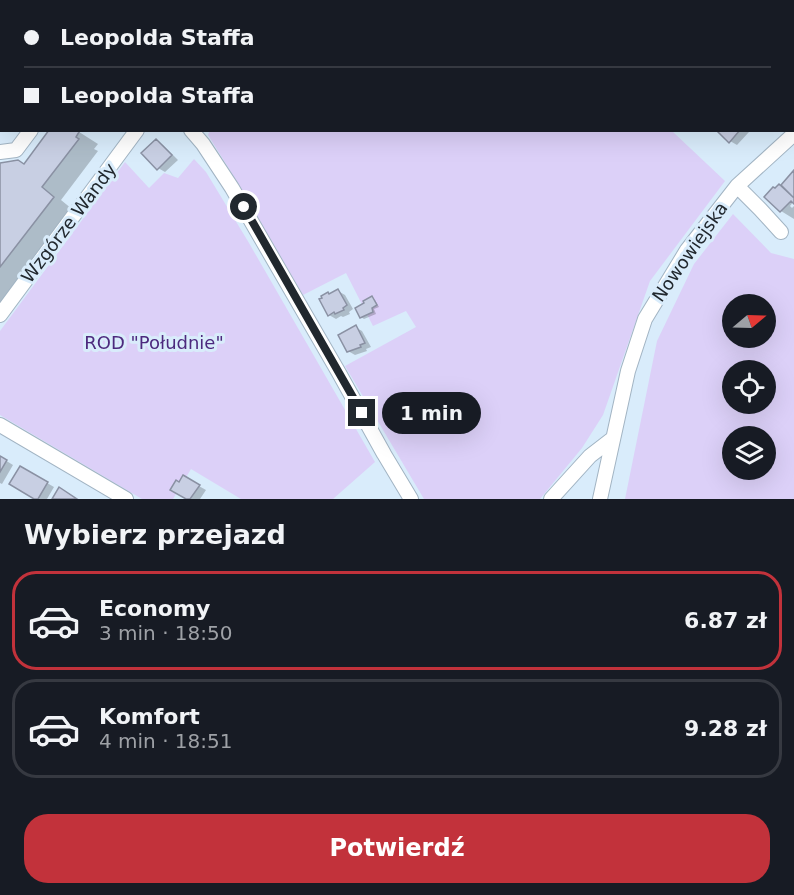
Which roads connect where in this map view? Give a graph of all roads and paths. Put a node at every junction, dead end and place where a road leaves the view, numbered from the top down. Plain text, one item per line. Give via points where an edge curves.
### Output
1 (30, 132) edge
2 (136, 132) edge
3 (193, 132) edge
4 (794, 135) edge
5 (0, 152) edge
6 (737, 186) junction
7 (781, 232) dead end
8 (0, 315) edge
9 (0, 425) edge
10 (612, 439) junction
11 (126, 499) edge
12 (411, 499) edge
13 (551, 499) edge
14 (600, 499) edge

1 - 5 street via 16,150
2 - 8 street, Wzgórze Wandy
3 - 12 street via 232,188
4 - 6 street, Nowowiejska
6 - 7 street
6 - 10 street, Nowowiejska via 687,250 645,319
9 - 11 street
10 - 13 street via 590,456
10 - 14 street, Nowowiejska

